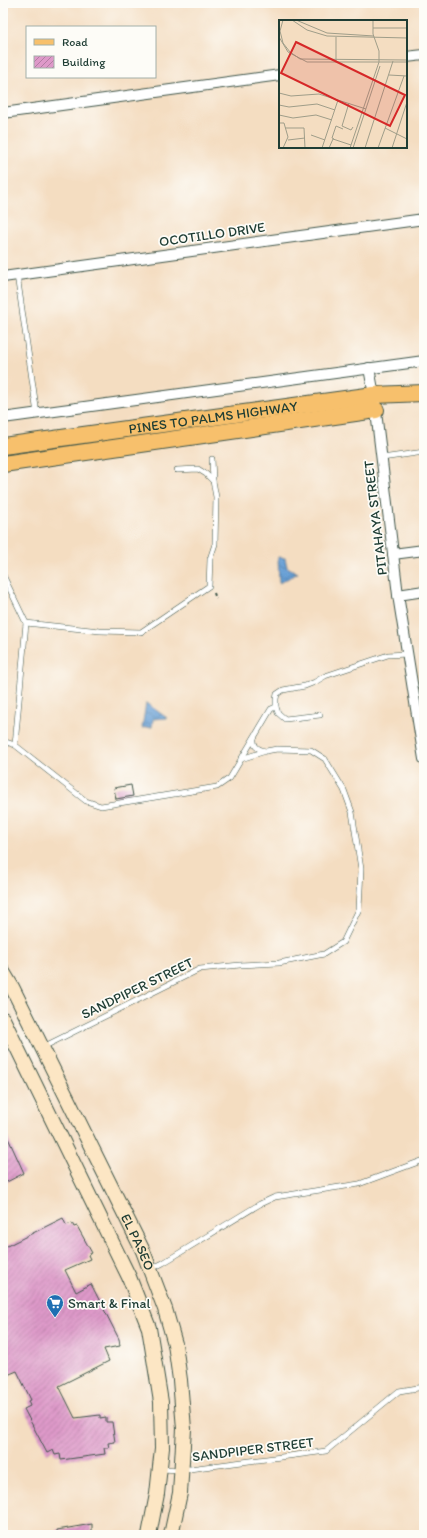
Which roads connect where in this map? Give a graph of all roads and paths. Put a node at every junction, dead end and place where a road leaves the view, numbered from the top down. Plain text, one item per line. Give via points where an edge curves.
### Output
1 (424, 55) edge
2 (407, 57) edge
3 (279, 75) edge
4 (3, 113) edge
5 (424, 220) edge
6 (17, 275) junction
7 (3, 277) edge
8 (424, 361) edge
9 (369, 368) junction
10 (424, 393) edge
11 (375, 403) junction
12 (37, 414) junction
13 (3, 418) edge
14 (3, 446) edge
15 (424, 452) edge
16 (382, 458) junction
17 (212, 459) dead end
18 (3, 464) edge
19 (177, 470) dead end
20 (213, 481) junction
21 (424, 550) edge
22 (393, 554) junction
23 (3, 575) edge
24 (424, 591) edge
25 (398, 595) junction
26 (26, 623) junction
27 (407, 654) junction
28 (276, 706) junction
29 (320, 715) dead end
30 (422, 736) edge
31 (255, 737) junction
32 (3, 741) edge
33 (15, 745) junction
34 (266, 751) junction
35 (241, 759) junction
36 (424, 759) edge
37 (3, 972) edge
38 (3, 1019) edge
39 (42, 1047) junction
40 (424, 1160) edge
41 (151, 1269) junction
42 (424, 1386) edge
43 (159, 1469) junction
44 (182, 1470) junction
45 (149, 1535) edge
46 (171, 1535) edge

1 - 2 street
3 - 4 street
5 - 6 street, OCOTILLO DRIVE
6 - 7 street, OCOTILLO DRIVE
6 - 12 lane
8 - 9 street
9 - 11 street, PITAHAYA STREET
9 - 12 street
10 - 11 main road, PINES TO PALMS HIGHWAY
11 - 14 main road, PINES TO PALMS HIGHWAY
11 - 16 street, PITAHAYA STREET
11 - 18 main road, PINES TO PALMS HIGHWAY
12 - 13 street
15 - 16 lane
16 - 22 street, PITAHAYA STREET
17 - 20 lane
19 - 20 lane via 198,469
20 - 26 lane via 216,497 215,544 210,559 210,584 206,588 141,632 100,631
21 - 22 street
22 - 25 street, PITAHAYA STREET
23 - 26 lane
24 - 25 street
25 - 27 street, PITAHAYA STREET
26 - 33 lane
27 - 28 lane via 388,655 325,676 305,686 282,690 277,694
27 - 30 street, PITAHAYA STREET
28 - 29 lane via 278,713 285,719
28 - 31 lane via 271,709
30 - 36 street, PITAHAYA STREET
31 - 34 lane via 256,748
31 - 35 lane
32 - 33 lane
33 - 35 lane via 86,801 101,806 217,787 230,778
34 - 35 lane, SANDPIPER STREET
34 - 39 lane, SANDPIPER STREET via 311,750 319,754 325,759 344,790 352,812 361,869 359,909 343,942 324,954 279,964 200,969
37 - 39 street, EL PASEO
38 - 43 street, EL PASEO via 129,1277 149,1328 162,1402 162,1448
39 - 41 street, EL PASEO
40 - 41 lane via 359,1184 275,1197
41 - 44 street, EL PASEO via 175,1344 184,1429
42 - 44 lane, SANDPIPER STREET via 399,1391 326,1452
43 - 44 lane, SANDPIPER STREET
43 - 45 street, EL PASEO
44 - 46 street, EL PASEO

